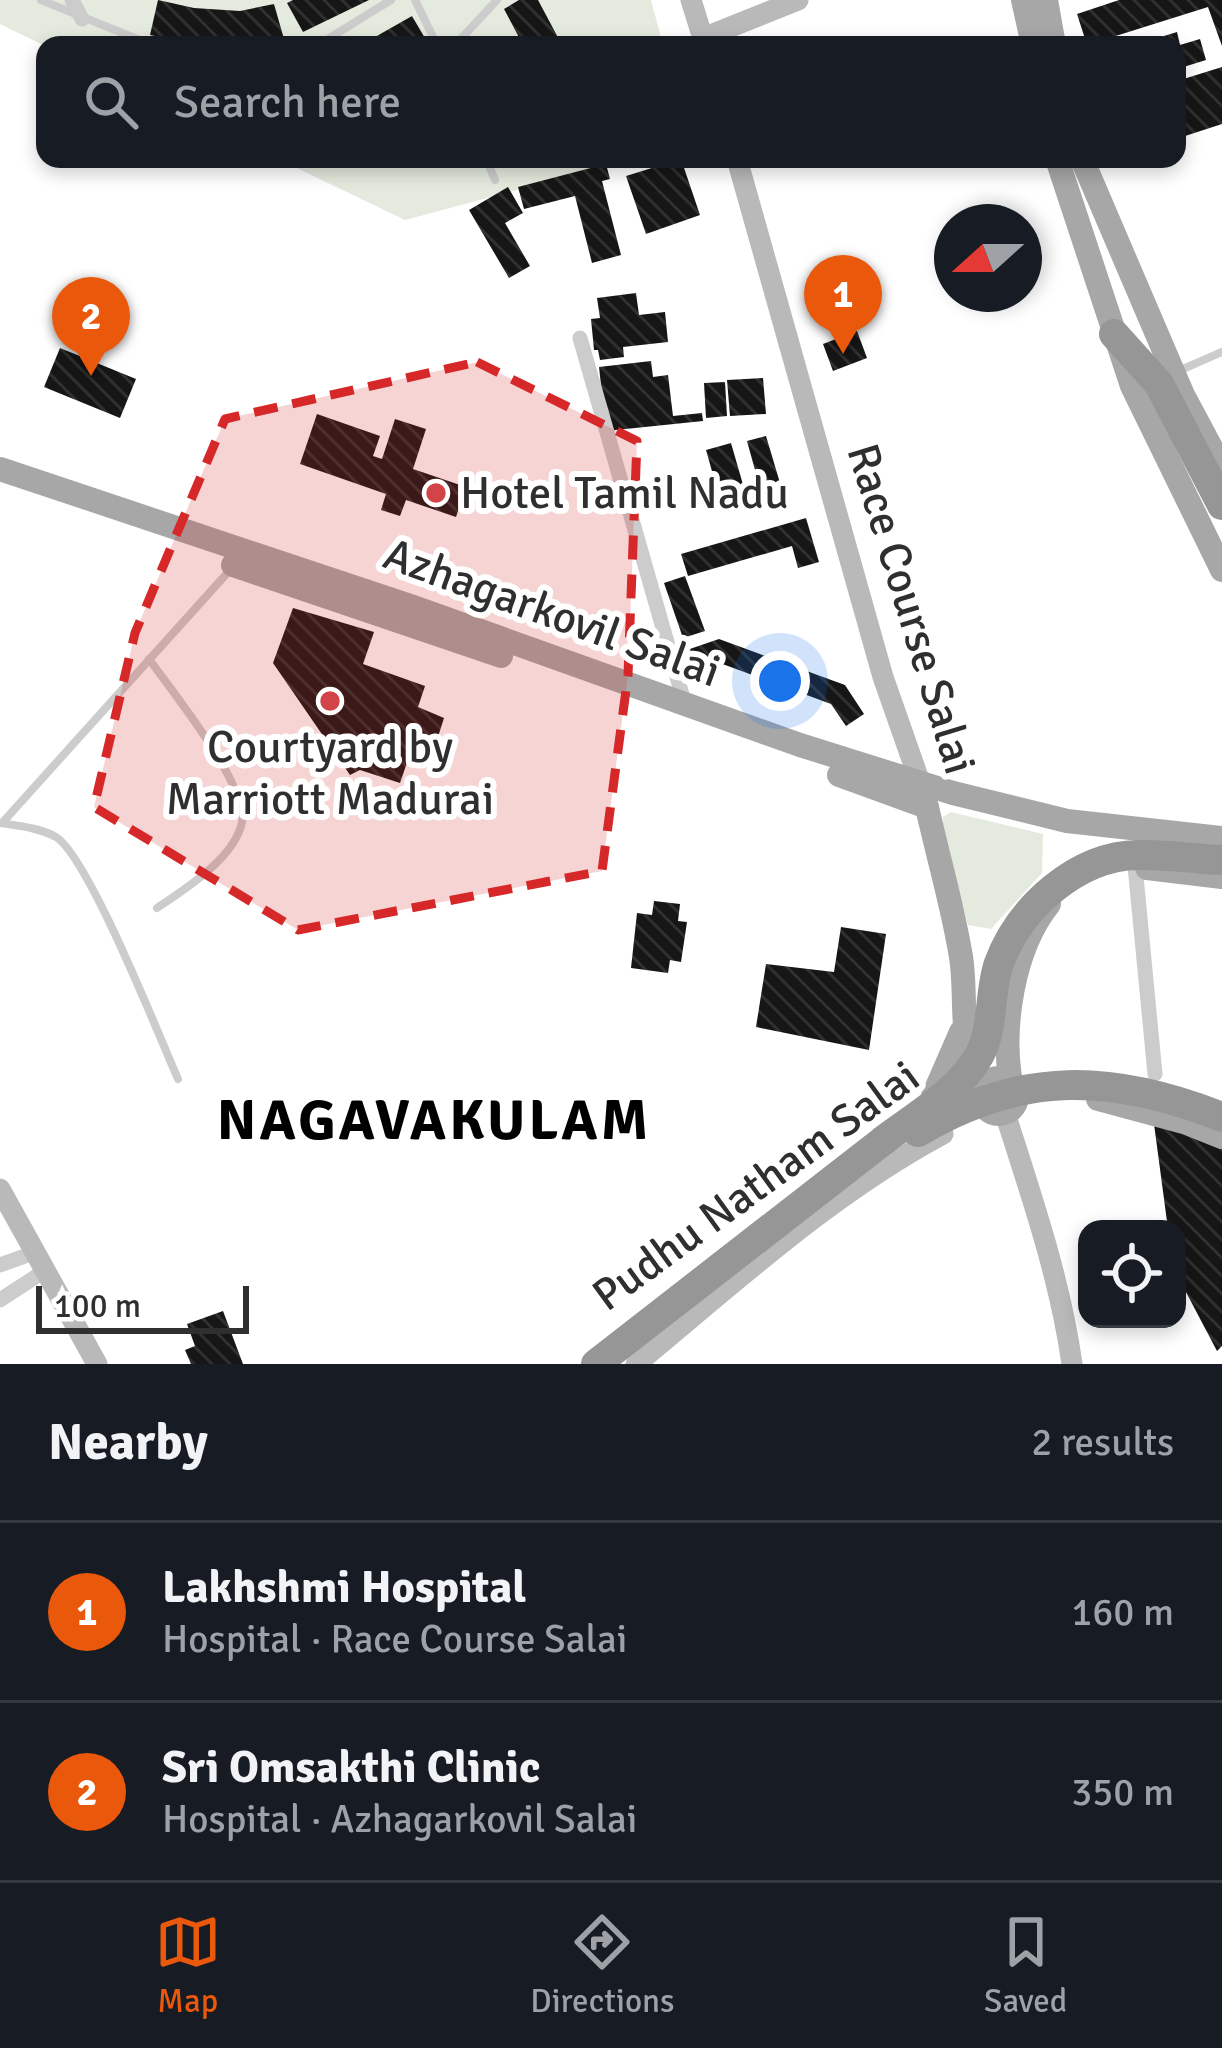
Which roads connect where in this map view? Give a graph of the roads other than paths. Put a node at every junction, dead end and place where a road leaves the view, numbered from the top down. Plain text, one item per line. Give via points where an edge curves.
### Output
1 (41, 0) edge
2 (72, 0) edge
3 (391, 0) edge
4 (415, 0) edge
5 (497, 0) edge
6 (691, 0) edge
7 (797, 0) edge
8 (1023, 0) edge
9 (1046, 0) edge
10 (82, 19) junction
11 (128, 36) edge
12 (333, 36) edge
13 (433, 36) edge
14 (463, 36) edge
15 (702, 36) edge
16 (715, 36) edge
17 (1031, 36) edge
18 (1052, 36) edge
19 (489, 168) edge
20 (740, 168) edge
21 (1060, 168) edge
22 (1086, 168) edge
23 (494, 180) dead end
24 (1114, 334) junction
25 (580, 338) dead end
26 (1222, 352) edge
27 (1174, 373) junction
28 (1222, 468) edge
29 (0, 470) edge
30 (0, 484) edge
31 (1222, 506) edge
32 (238, 557) junction
33 (1222, 570) edge
34 (149, 659) junction
35 (686, 705) junction
36 (924, 795) junction
37 (1, 823) edge
38 (1222, 838) edge
39 (1222, 860) edge
40 (1135, 866) junction
41 (1222, 878) edge
42 (157, 908) dead end
43 (964, 1022) junction
44 (1155, 1075) dead end
45 (178, 1078) dead end
46 (933, 1096) junction
47 (999, 1098) junction
48 (1222, 1117) edge
49 (1222, 1137) edge
50 (0, 1189) edge
51 (41, 1261) junction
52 (0, 1265) edge
53 (0, 1300) edge
54 (97, 1364) edge
55 (582, 1364) edge
56 (596, 1364) edge
57 (622, 1364) edge
58 (636, 1364) edge
59 (1072, 1364) edge

1 - 10 lane
2 - 10 street
3 - 12 lane
4 - 13 lane
5 - 14 lane
6 - 15 street
7 - 16 street
8 - 17 main road
9 - 18 main road
10 - 11 lane
19 - 23 lane
20 - 36 street, Race Course Salai
21 - 24 main road
22 - 27 main road
24 - 31 highway via 1159,384
24 - 33 main road
25 - 35 street
26 - 27 lane
27 - 28 main road
29 - 32 main road, Azhagarkovil Salai
30 - 32 main road, Azhagarkovil Salai
32 - 34 lane
32 - 35 main road, Azhagarkovil Salai via 413,607
32 - 36 main road, Azhagarkovil Salai
34 - 37 lane
34 - 42 lane via 233,781 242,820 202,877
35 - 36 main road, Azhagarkovil Salai
36 - 38 main road via 953,793 1067,820
36 - 43 main road, Race Course Salai via 960,953
37 - 45 lane via 39,830 68,848
39 - 56 highway, bridge via 1136,854 1100,862 1048,893 998,965 983,1050 963,1078
40 - 41 main road
40 - 44 street
40 - 47 main road via 1046,906 1015,976
43 - 46 main road
43 - 47 main road, Race Course Salai via 973,1070
46 - 47 street, Pudhu Natham Salai via 948,1088
46 - 55 street, Pudhu Natham Salai
47 - 49 main road via 1081,1096
47 - 58 street, Pudhu Natham Salai via 894,1161
47 - 59 street, Race Course Salai
48 - 57 highway, bridge via 1173,1097 1084,1082 964,1109 886,1154
50 - 51 street
51 - 52 street
51 - 53 street
51 - 54 street

